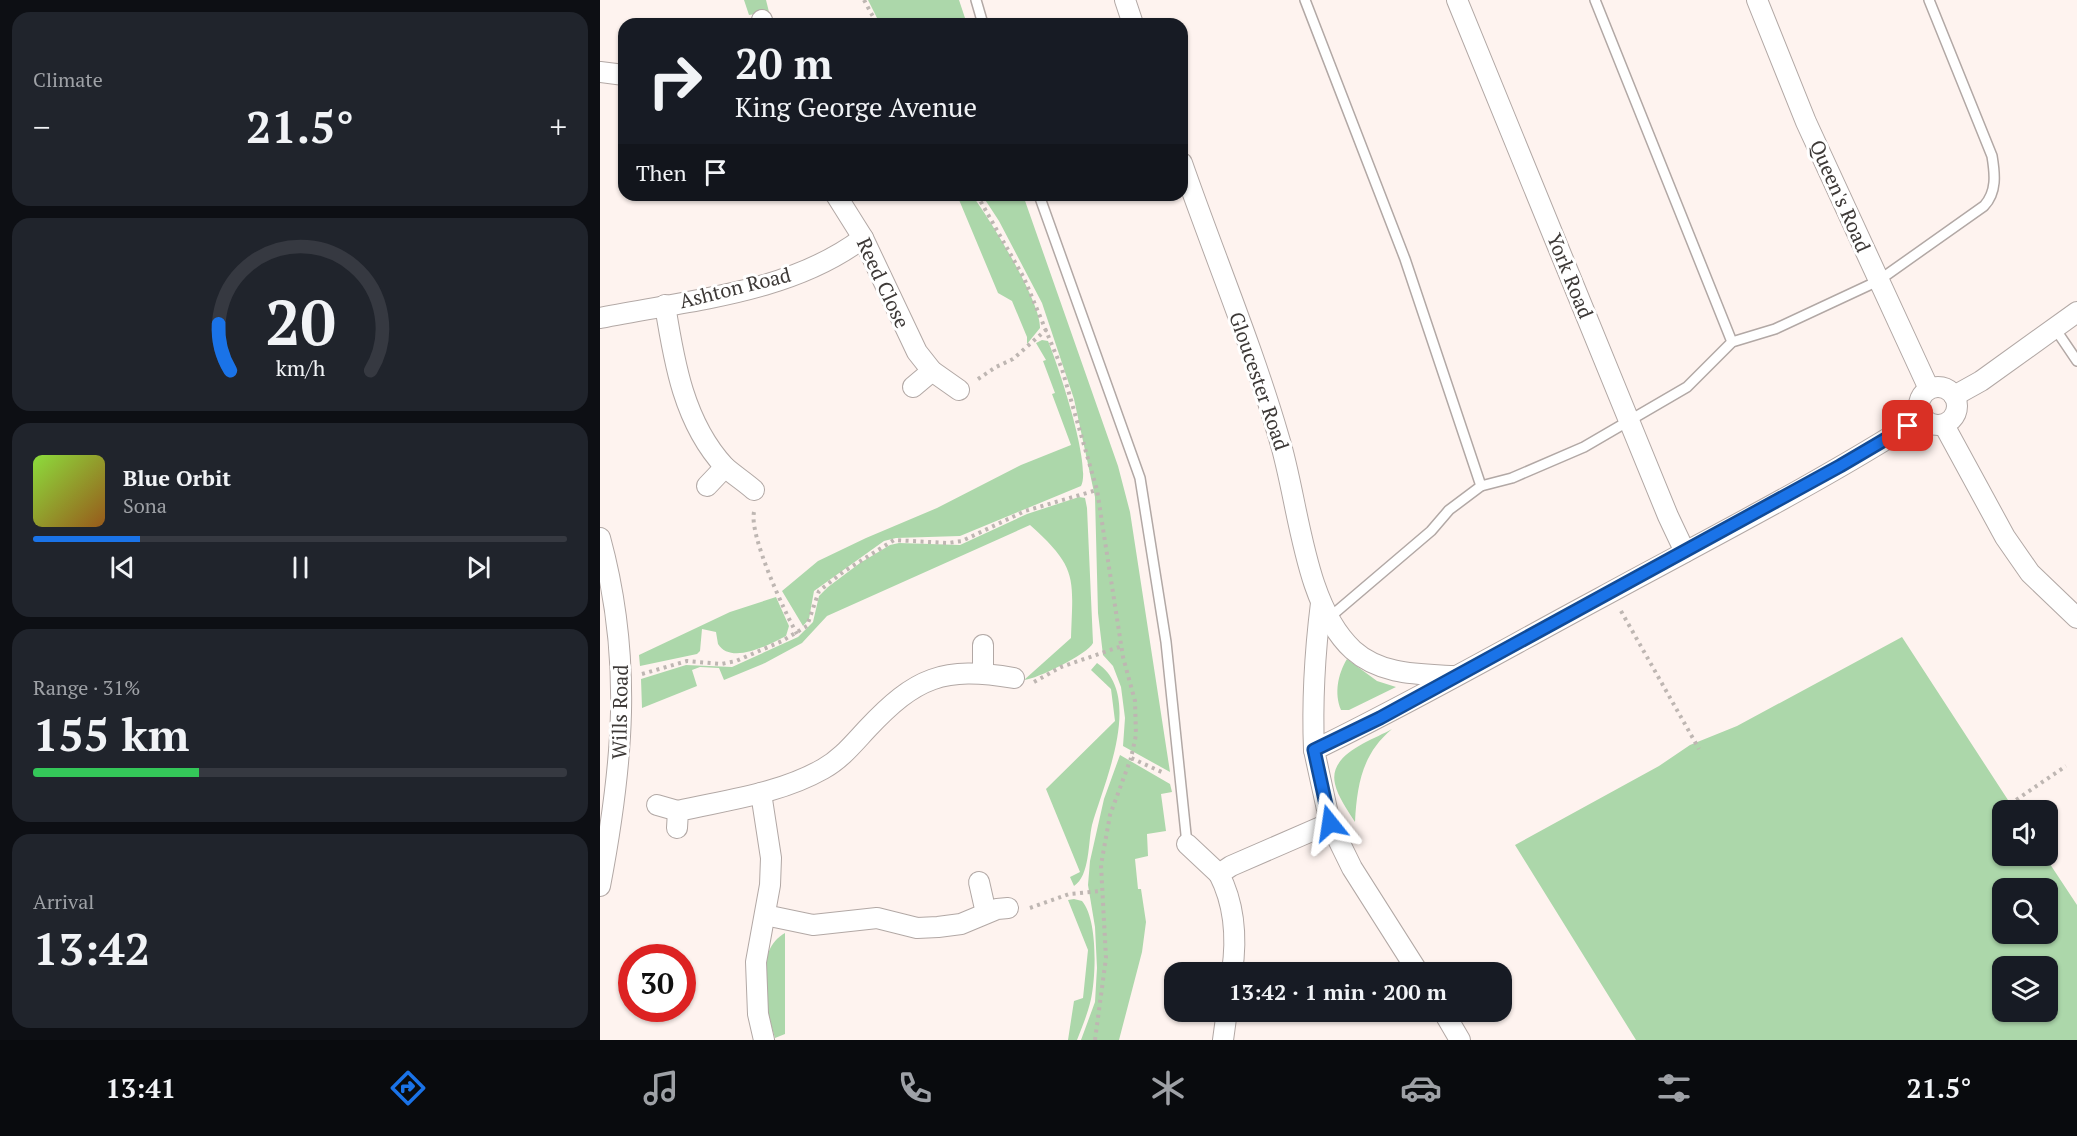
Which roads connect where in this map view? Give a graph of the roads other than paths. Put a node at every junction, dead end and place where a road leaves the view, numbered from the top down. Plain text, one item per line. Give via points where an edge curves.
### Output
1 (976, 0) edge
2 (1125, 0) edge
3 (1305, 0) edge
4 (1457, 0) edge
5 (1595, 0) edge
6 (1757, 0) edge
7 (1929, 0) edge
8 (981, 18) edge
9 (1131, 18) edge
10 (600, 72) edge
11 (618, 74) edge
12 (1188, 180) edge
13 (840, 201) edge
14 (1040, 201) edge
15 (863, 238) junction
16 (1878, 281) junction
17 (665, 305) junction
18 (2077, 312) edge
19 (600, 318) edge
20 (2054, 327) junction
21 (1732, 342) junction
22 (2077, 361) edge
23 (932, 371) junction
24 (913, 387) dead end
25 (1929, 389) junction
26 (959, 390) road end
27 (1954, 396) junction
28 (1922, 417) junction
29 (1629, 421) junction
30 (1944, 424) junction
31 (725, 466) junction
32 (707, 486) dead end
33 (1481, 486) junction
34 (754, 490) road end
35 (600, 538) edge
36 (1685, 552) junction
37 (1325, 610) junction
38 (2077, 618) edge
39 (983, 645) dead end
40 (983, 673) junction
41 (1453, 676) junction
42 (1014, 678) road end
43 (1314, 750) junction
44 (761, 793) junction
45 (657, 805) dead end
46 (1330, 823) junction
47 (1187, 844) joint
48 (1219, 874) junction
49 (979, 882) dead end
50 (600, 886) edge
51 (1008, 908) road end
52 (986, 913) junction
53 (765, 915) junction
54 (1232, 962) edge
55 (1412, 962) edge
56 (1226, 1022) edge
57 (1449, 1022) edge
58 (764, 1040) edge
59 (1224, 1040) edge
60 (1460, 1040) edge

1 - 8 lane
2 - 9 street
3 - 33 lane via 1405,259
4 - 29 street, York Road
5 - 21 lane
6 - 16 street, Queen's Road via 1806,122
7 - 16 lane via 1992,156 1993,193 1984,206
10 - 11 street
12 - 37 street, Gloucester Road via 1280,438
13 - 15 street, Reed Close
14 - 47 lane via 1140,478 1166,642
15 - 17 street, Ashton Road via 832,259 772,281
15 - 23 street, Reed Close via 903,328
16 - 21 lane via 1774,329
16 - 25 street, Queen's Road
17 - 19 street, Ashton Road
17 - 31 street via 680,384 691,415
18 - 20 street
20 - 22 lane
20 - 27 street
21 - 29 lane via 1687,387
23 - 24 street
23 - 26 street, Reed Close
25 - 27 street via 1940,387
25 - 28 street via 1920,398
27 - 30 street via 1956,413
28 - 30 street via 1931,424
28 - 36 street via 1879,445
29 - 33 lane via 1545,465
29 - 36 street, York Road
30 - 38 street via 2005,537 2030,573
31 - 32 street
31 - 34 street
33 - 37 lane via 1449,510 1431,531
35 - 50 street, Wills Road via 609,572 622,674 615,803
36 - 41 street
37 - 41 street, Gloucester Road via 1354,650 1383,668
37 - 43 street, Gloucester Road via 1313,707
39 - 40 street
40 - 42 street
40 - 44 street via 951,674 917,685 892,703 838,759 806,778
41 - 43 street
43 - 46 street, Gloucester Road
44 - 45 street via 677,819
44 - 53 street via 771,858
46 - 48 street
46 - 55 street, Gloucester Road via 1352,868
47 - 48 street
48 - 54 street via 1229,893 1233,915
49 - 52 street
51 - 52 street
52 - 53 street via 951,926 917,928 877,918 813,925
53 - 58 street via 756,979
56 - 59 street
57 - 60 street

